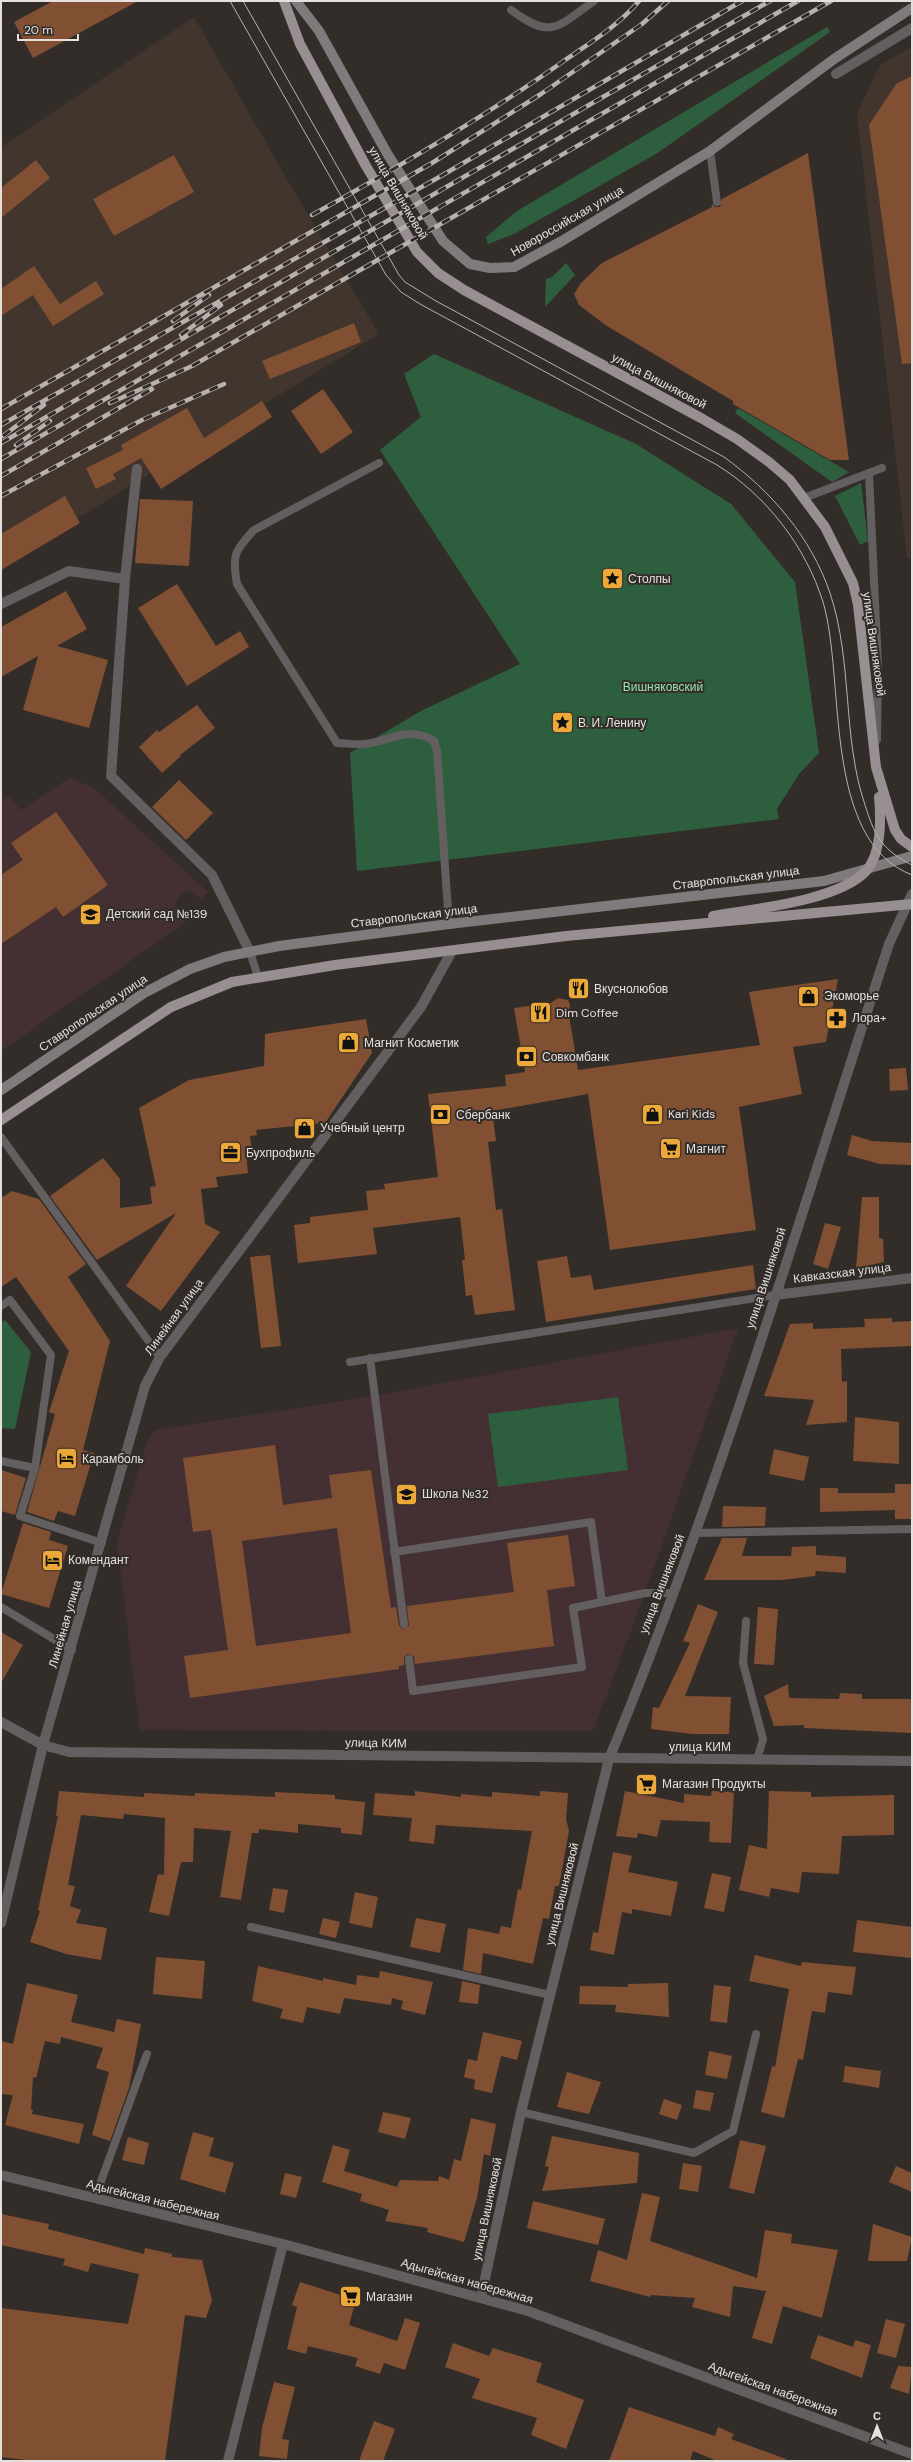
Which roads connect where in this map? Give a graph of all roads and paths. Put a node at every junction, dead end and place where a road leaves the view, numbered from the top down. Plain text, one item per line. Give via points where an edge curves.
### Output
1 (284, 1) edge
2 (296, 1) edge
3 (594, 1) edge
4 (912, 8) edge
5 (511, 10) dead end
6 (912, 28) edge
7 (834, 59) junction
8 (836, 74) joint
9 (710, 151) junction
10 (717, 202) dead end
11 (379, 463) dead end
12 (882, 468) dead end
13 (137, 469) dead end
14 (870, 473) junction
15 (804, 498) junction
16 (125, 579) junction
17 (1, 604) edge
18 (876, 767) junction
19 (912, 847) edge
20 (912, 856) edge
21 (867, 870) junction
22 (912, 894) edge
23 (910, 904) edge
24 (449, 924) junction
25 (660, 926) junction
26 (452, 950) junction
27 (250, 952) junction
28 (258, 977) junction
29 (1, 1090) edge
30 (1, 1120) edge
31 (1, 1137) edge
32 (912, 1278) edge
33 (775, 1294) junction
34 (1, 1306) edge
35 (160, 1357) junction
36 (370, 1358) junction
37 (350, 1362) dead end
38 (1, 1461) edge
39 (35, 1468) junction
40 (912, 1529) edge
41 (695, 1533) junction
42 (102, 1543) junction
43 (394, 1552) junction
44 (672, 1594) junction
45 (602, 1602) junction
46 (1, 1607) edge
47 (746, 1621) dead end
48 (404, 1624) dead end
49 (72, 1650) junction
50 (409, 1659) dead end
51 (1, 1722) edge
52 (44, 1745) junction
53 (609, 1759) junction
54 (757, 1760) junction
55 (912, 1761) edge
56 (1, 1923) edge
57 (251, 1927) dead end
58 (550, 1995) junction
59 (756, 2034) dead end
60 (147, 2054) dead end
61 (521, 2112) junction
62 (1, 2175) edge
63 (95, 2198) junction
64 (283, 2244) junction
65 (481, 2297) junction
66 (912, 2454) edge
67 (228, 2461) edge

1 - 15 main road, улица Вишняковой via 300,44 366,166 417,252 438,273 464,290 737,439 790,480
2 - 9 main road, Новороссийская улица via 324,38 388,155 443,241 470,264 490,268 514,267 562,241
3 - 5 lane via 554,27 531,24
4 - 7 main road, Новороссийская улица
6 - 8 street
7 - 8 lane
7 - 9 main road, Новороссийская улица
9 - 10 lane
11 - 24 lane via 254,530 240,544 233,562 237,584 337,743 365,744 406,734 424,734 434,741
12 - 14 lane
13 - 16 street
14 - 15 lane
14 - 18 lane via 878,666
15 - 18 main road, улица Вишняковой via 825,527 853,583 858,605
16 - 17 street via 69,571
16 - 27 street via 111,776 212,875
18 - 19 main road, улица Вишняковой via 895,830 901,839
18 - 21 main road, Ставропольская улица via 880,821 874,857
20 - 21 main road, Ставропольская улица
21 - 24 main road, Ставропольская улица via 824,881
21 - 25 main road, Ставропольская улица via 854,881 821,894
22 - 23 street, улица Вишняковой
23 - 25 main road, Ставропольская улица
23 - 33 street, улица Вишняковой via 888,944
24 - 27 main road, Ставропольская улица
25 - 26 main road, Ставропольская улица
26 - 28 main road, Ставропольская улица
26 - 35 street, Линейная улица via 422,1006
27 - 28 lane
27 - 29 main road, Ставропольская улица via 206,963 162,983
28 - 30 main road, Ставропольская улица via 207,990 171,1007
31 - 35 lane
32 - 33 street, Кавказская улица
33 - 36 lane
33 - 41 street, улица Вишняковой
34 - 39 lane via 10,1300 52,1355
35 - 42 street, Линейная улица via 145,1386
36 - 37 lane
36 - 43 lane
38 - 39 lane
39 - 42 lane via 20,1516
40 - 41 lane
41 - 44 street, улица Вишняковой
42 - 49 street, Линейная улица
43 - 45 lane via 591,1522
43 - 48 lane
44 - 45 lane via 645,1594
44 - 53 street, улица Вишняковой
45 - 50 lane via 573,1608 582,1667 414,1691
46 - 49 lane
47 - 54 lane via 743,1663 762,1739
49 - 52 street, Линейная улица
51 - 52 street, улица КИМ
52 - 53 street, улица КИМ via 69,1752
52 - 56 street, Линейная улица
53 - 54 street, улица КИМ
53 - 58 street, улица Вишняковой
54 - 55 street, улица КИМ
57 - 58 lane
58 - 61 street, улица Вишняковой
59 - 61 lane via 733,2131 694,2153
60 - 63 lane
61 - 65 street, улица Вишняковой
62 - 63 street, Адыгейская набережная
63 - 64 street, Адыгейская набережная
64 - 65 street, Адыгейская набережная
64 - 67 street
65 - 66 street, Адыгейская набережная via 528,2311

